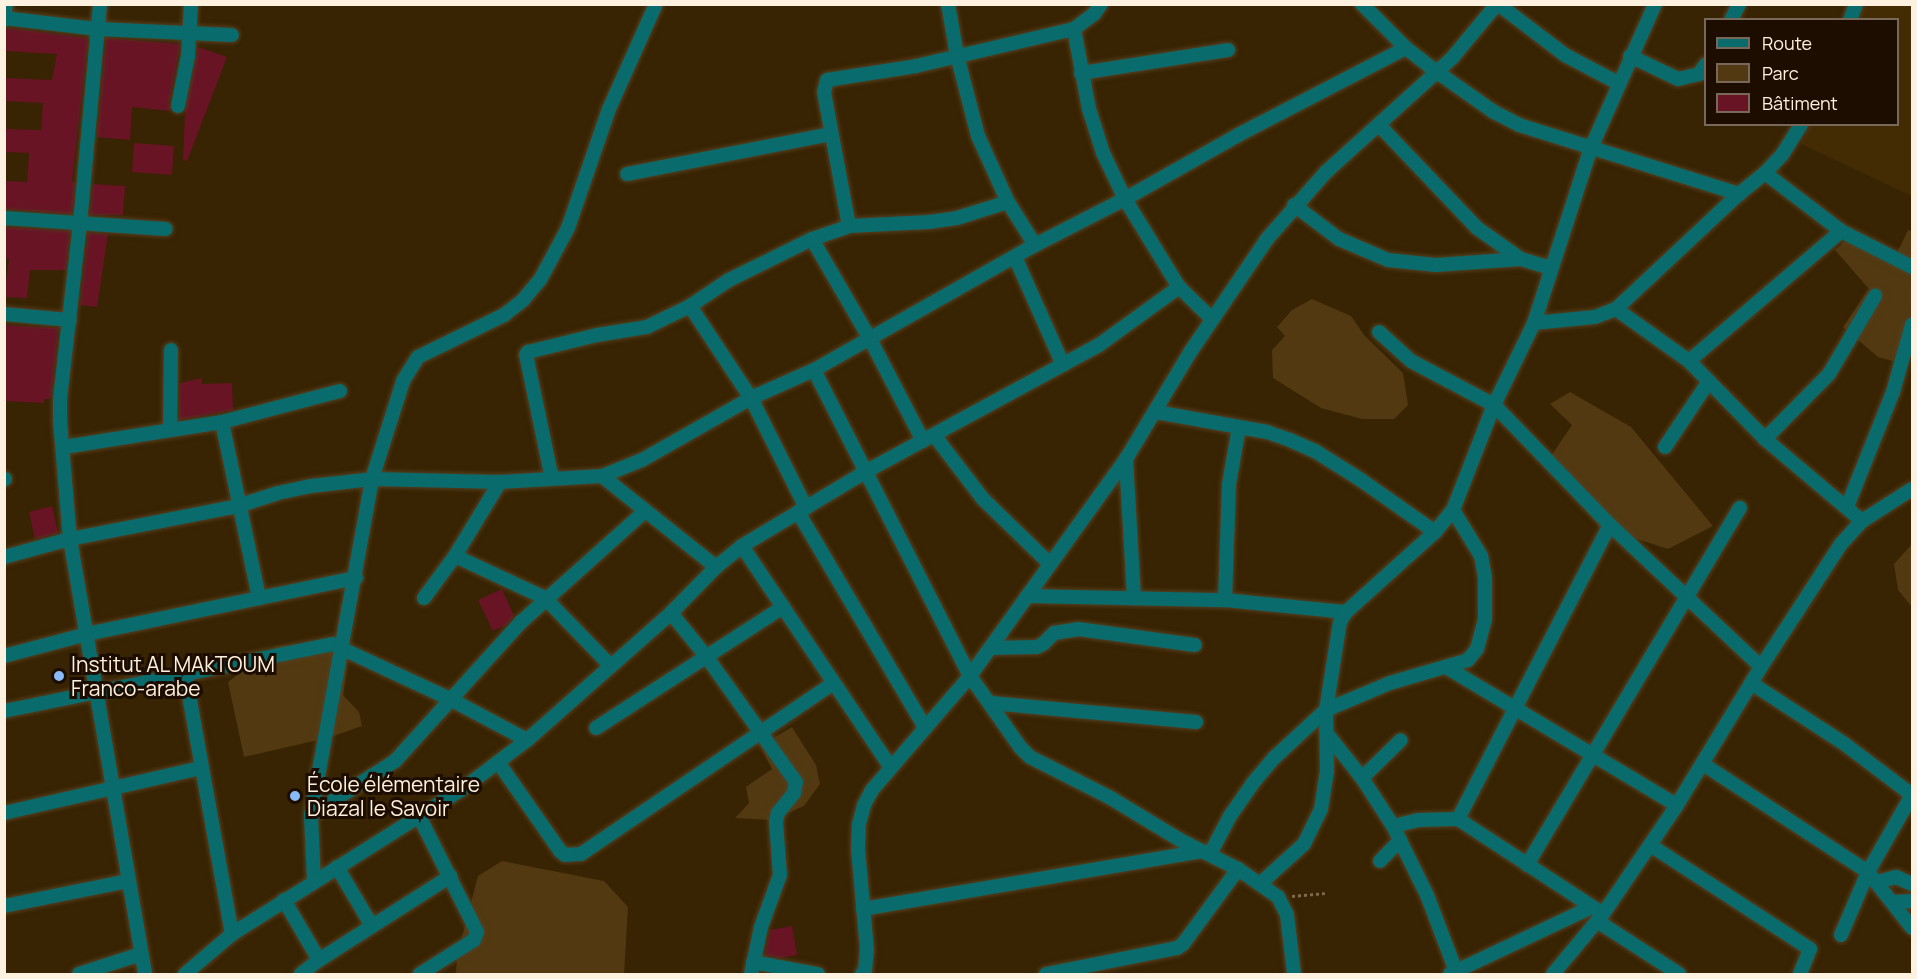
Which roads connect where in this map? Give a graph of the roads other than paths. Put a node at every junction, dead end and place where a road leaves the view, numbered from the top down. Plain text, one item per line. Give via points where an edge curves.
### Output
1 (6, 4) edge
2 (100, 4) edge
3 (191, 4) edge
4 (656, 4) edge
5 (948, 4) edge
6 (1101, 4) edge
7 (1362, 4) edge
8 (1498, 4) edge
9 (1655, 4) edge
10 (1739, 4) edge
11 (1732, 18) edge
12 (5, 19) edge
13 (98, 29) junction
14 (1074, 29) junction
15 (189, 32) junction
16 (232, 35) dead end
17 (1406, 48) junction
18 (1228, 50) dead end
19 (957, 55) junction
20 (1630, 56) junction
21 (1704, 66) edge
22 (1081, 72) junction
23 (1437, 72) junction
24 (1618, 83) junction
25 (178, 106) dead end
26 (1379, 124) junction
27 (1800, 126) edge
28 (831, 134) junction
29 (1591, 148) junction
30 (1765, 173) junction
31 (627, 174) dead end
32 (1739, 194) junction
33 (1125, 199) junction
34 (1008, 202) junction
35 (1294, 205) junction
36 (4, 218) edge
37 (80, 223) junction
38 (849, 226) junction
39 (166, 229) dead end
40 (1841, 231) junction
41 (812, 239) junction
42 (1035, 245) junction
43 (1015, 257) junction
44 (1521, 259) junction
45 (1912, 267) edge
46 (1550, 268) junction
47 (1179, 287) junction
48 (1875, 296) dead end
49 (690, 306) junction
50 (1616, 309) junction
51 (4, 314) edge
52 (1212, 319) junction
53 (70, 320) junction
54 (1534, 323) junction
55 (1912, 325) edge
56 (1379, 332) dead end
57 (870, 339) junction
58 (171, 350) dead end
59 (1689, 361) junction
60 (1063, 365) junction
61 (814, 370) junction
62 (1709, 381) junction
63 (340, 391) dead end
64 (751, 398) junction
65 (1494, 405) junction
66 (1156, 412) junction
67 (222, 422) junction
68 (1239, 427) junction
69 (170, 430) junction
70 (929, 438) junction
71 (1766, 439) junction
72 (64, 447) junction
73 (1665, 447) dead end
74 (1126, 459) junction
75 (865, 472) junction
76 (602, 476) junction
77 (372, 479) junction
78 (552, 479) junction
79 (500, 482) junction
80 (1912, 489) edge
81 (238, 506) junction
82 (1848, 507) junction
83 (1740, 508) dead end
84 (802, 510) junction
85 (1453, 510) junction
86 (644, 512) junction
87 (1862, 521) junction
88 (1610, 525) junction
89 (1435, 532) junction
90 (70, 539) junction
91 (742, 546) junction
92 (455, 556) junction
93 (4, 557) edge
94 (1050, 564) junction
95 (716, 567) junction
96 (356, 578) junction
97 (1027, 597) junction
98 (259, 598) junction
99 (424, 598) dead end
100 (545, 598) junction
101 (1134, 598) junction
102 (1685, 598) junction
103 (1225, 600) junction
104 (783, 607) junction
105 (1346, 612) junction
106 (671, 614) junction
107 (87, 634) junction
108 (1196, 645) dead end
109 (341, 647) junction
110 (990, 648) junction
111 (4, 656) edge
112 (706, 656) junction
113 (610, 665) junction
114 (1446, 667) junction
115 (1761, 668) junction
116 (185, 673) junction
117 (970, 676) junction
118 (834, 683) junction
119 (1751, 683) junction
120 (96, 692) junction
121 (450, 699) junction
122 (991, 703) junction
123 (1516, 708) junction
124 (1326, 710) junction
125 (4, 711) edge
126 (1196, 722) dead end
127 (596, 728) dead end
128 (925, 728) junction
129 (761, 732) junction
130 (1328, 735) junction
131 (527, 740) junction
132 (1401, 740) dead end
133 (1593, 754) junction
134 (498, 762) junction
135 (1703, 764) junction
136 (200, 768) junction
137 (891, 768) junction
138 (1362, 778) junction
139 (113, 788) junction
140 (1912, 795) edge
141 (1677, 806) junction
142 (4, 813) edge
143 (311, 815) junction
144 (419, 816) junction
145 (1458, 819) junction
146 (1394, 826) junction
147 (1400, 840) junction
148 (1650, 846) junction
149 (1206, 852) junction
150 (1380, 861) dead end
151 (1527, 864) junction
152 (337, 867) junction
153 (1238, 869) junction
154 (1868, 872) junction
155 (451, 876) junction
156 (128, 881) junction
157 (314, 882) junction
158 (1878, 882) junction
159 (1262, 883) junction
160 (1912, 884) edge
161 (284, 900) junction
162 (1912, 901) edge
163 (1892, 902) junction
164 (4, 906) edge
165 (863, 909) junction
166 (1597, 914) junction
167 (372, 926) junction
168 (1912, 928) edge
169 (232, 934) junction
170 (1841, 935) dead end
171 (141, 954) junction
172 (319, 960) junction
173 (752, 968) edge
174 (865, 973) edge
175 (1454, 974) edge
176 (79, 975) edge
177 (145, 975) edge
178 (185, 975) edge
179 (301, 975) edge
180 (420, 975) edge
181 (818, 975) edge
182 (1046, 975) edge
183 (1294, 975) edge
184 (1554, 975) edge
185 (1678, 975) edge
186 (1800, 975) edge

1 - 12 street
2 - 13 street
3 - 15 street
4 - 77 street via 609,109 558,252 523,300 504,315 418,357 402,381
5 - 19 street
6 - 14 street
7 - 17 street
8 - 23 street
8 - 24 street via 1565,55
9 - 20 street
10 - 11 street
12 - 13 street
13 - 15 street
13 - 37 street
14 - 19 street
14 - 22 street
15 - 16 street
15 - 25 street
17 - 23 street
17 - 33 street
18 - 22 street
19 - 28 street via 916,66 827,80 824,92
19 - 34 street via 978,136
20 - 21 street via 1678,79 1698,74
20 - 24 street
22 - 33 street via 1094,130
23 - 26 street
23 - 29 street via 1519,125
24 - 29 street
26 - 35 street
26 - 44 street via 1477,228
27 - 30 street
28 - 31 street
28 - 38 street
29 - 32 street
29 - 46 street
30 - 32 street
30 - 40 street
32 - 50 street
33 - 42 street
33 - 47 street
34 - 38 street via 957,218
34 - 42 street
35 - 44 street via 1340,238 1388,260 1436,265
35 - 52 street
36 - 37 street
37 - 39 street
37 - 53 street
38 - 41 street
40 - 45 street
40 - 59 street
41 - 49 street via 729,280
41 - 57 street
42 - 43 street
43 - 57 street
43 - 60 street
44 - 46 street
46 - 54 street
47 - 52 street
47 - 60 street via 1099,345
48 - 71 street via 1829,374
49 - 64 street
49 - 78 street via 647,327 532,350 526,355
50 - 54 street via 1595,317
50 - 59 street
51 - 53 street
52 - 66 street
53 - 72 street via 60,398
54 - 65 street
55 - 82 street via 1893,392
56 - 65 street via 1411,361
57 - 61 street
57 - 70 street
58 - 69 street
59 - 62 street
60 - 70 street
61 - 64 street
61 - 75 street
62 - 71 street
62 - 73 street
63 - 67 street
64 - 76 street via 642,460
64 - 84 street
65 - 85 street
65 - 88 street
66 - 68 street
66 - 74 street
67 - 69 street
67 - 81 street
68 - 89 street via 1268,432 1315,451
68 - 103 street via 1228,484
69 - 72 street
70 - 75 street
70 - 94 street via 983,499
71 - 82 street
72 - 90 street
74 - 94 street
74 - 101 street
75 - 84 street
75 - 117 street
76 - 78 street
76 - 86 street
77 - 79 street
77 - 81 street via 289,490
77 - 96 street
78 - 79 street
79 - 92 street
80 - 87 street
81 - 90 street
81 - 98 street
82 - 87 street
83 - 102 street
84 - 91 street
84 - 128 street
85 - 89 street
85 - 114 street via 1481,556 1485,620 1482,637 1472,654 1467,660
86 - 95 street
86 - 100 street
87 - 115 street via 1817,578
88 - 102 street
88 - 123 street
89 - 105 street
90 - 93 street
90 - 107 street
91 - 95 street
91 - 104 street
92 - 99 street
92 - 100 street
94 - 97 street
95 - 106 street
96 - 98 street
96 - 109 street
97 - 101 street
97 - 110 street
98 - 107 street
100 - 113 street
100 - 121 street
101 - 103 street
102 - 115 street
102 - 133 street
103 - 105 street
104 - 112 street
104 - 118 street
105 - 124 street via 1336,638
106 - 112 street
106 - 113 street
107 - 111 street
107 - 120 street
108 - 110 street via 1078,629 1054,633 1043,645 1025,649
109 - 116 street via 332,644
109 - 121 street
109 - 143 street
110 - 117 street
112 - 127 street
112 - 129 street
113 - 131 street
114 - 123 street
114 - 124 street via 1390,683
115 - 119 street
116 - 120 street
116 - 136 street
117 - 122 street
117 - 128 street
118 - 129 street
118 - 137 street
119 - 135 street
119 - 140 street via 1846,745
120 - 125 street
120 - 139 street
121 - 131 street
121 - 143 street via 395,761
122 - 126 street
122 - 149 street via 1030,757
123 - 133 street
123 - 145 street
124 - 130 street
124 - 149 street via 1252,784
128 - 137 street
129 - 134 street via 573,856 560,851
129 - 173 street via 796,782 794,793 778,813 780,875 761,927
130 - 138 street
130 - 159 street via 1324,793 1315,824 1304,844
131 - 134 street
132 - 138 street
133 - 141 street
133 - 151 street
134 - 144 street
135 - 141 street
135 - 154 street
136 - 139 street
136 - 169 street
137 - 165 street via 864,805 859,824
138 - 146 street
139 - 142 street
139 - 156 street
140 - 154 street
141 - 148 street
143 - 157 street
144 - 152 street
144 - 155 street
145 - 146 street via 1418,820
145 - 151 street
146 - 147 street
147 - 150 street
147 - 175 street via 1427,895
148 - 166 street
148 - 186 street via 1810,949
149 - 153 street
149 - 165 street
151 - 166 street
152 - 157 street
152 - 167 street
153 - 159 street
153 - 182 street via 1177,948
154 - 158 street
154 - 170 street
155 - 167 street
155 - 180 street via 477,936
156 - 164 street
156 - 171 street
157 - 161 street
158 - 160 street via 1896,877
158 - 163 street
159 - 183 street via 1278,897 1287,915
161 - 169 street
161 - 172 street
162 - 163 street
163 - 168 street
165 - 174 street
166 - 175 street
166 - 184 street
166 - 185 street
167 - 172 street
169 - 178 street
171 - 176 street
171 - 177 street
172 - 179 street
173 - 181 street

